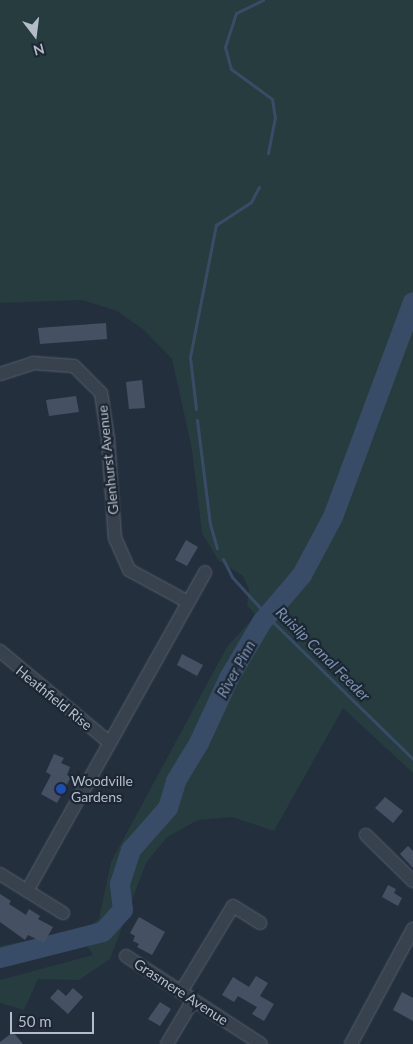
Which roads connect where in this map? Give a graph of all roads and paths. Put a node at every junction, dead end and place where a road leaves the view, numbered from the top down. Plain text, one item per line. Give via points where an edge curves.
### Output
1 (0, 374) edge
2 (205, 572) dead end
3 (188, 602) junction
4 (0, 652) edge
5 (110, 743) junction
6 (366, 834) dead end
7 (0, 874) edge
8 (413, 881) edge
9 (28, 891) junction
10 (63, 913) dead end
11 (260, 923) dead end
12 (413, 929) edge
13 (126, 956) dead end
14 (180, 992) junction
15 (193, 1000) junction
16 (167, 1044) edge
17 (261, 1044) edge
18 (351, 1044) edge

1 - 3 street, Glenhurst Avenue via 33,362 74,366 101,392 118,546 129,570
2 - 3 street
3 - 5 street
4 - 5 street, Heathfield Rise
5 - 9 street
6 - 8 street
7 - 9 street
9 - 10 street
11 - 14 street via 233,906
12 - 18 street
13 - 14 street, Grasmere Avenue
14 - 15 street, Grasmere Avenue
15 - 16 street
15 - 17 street, Grasmere Avenue

